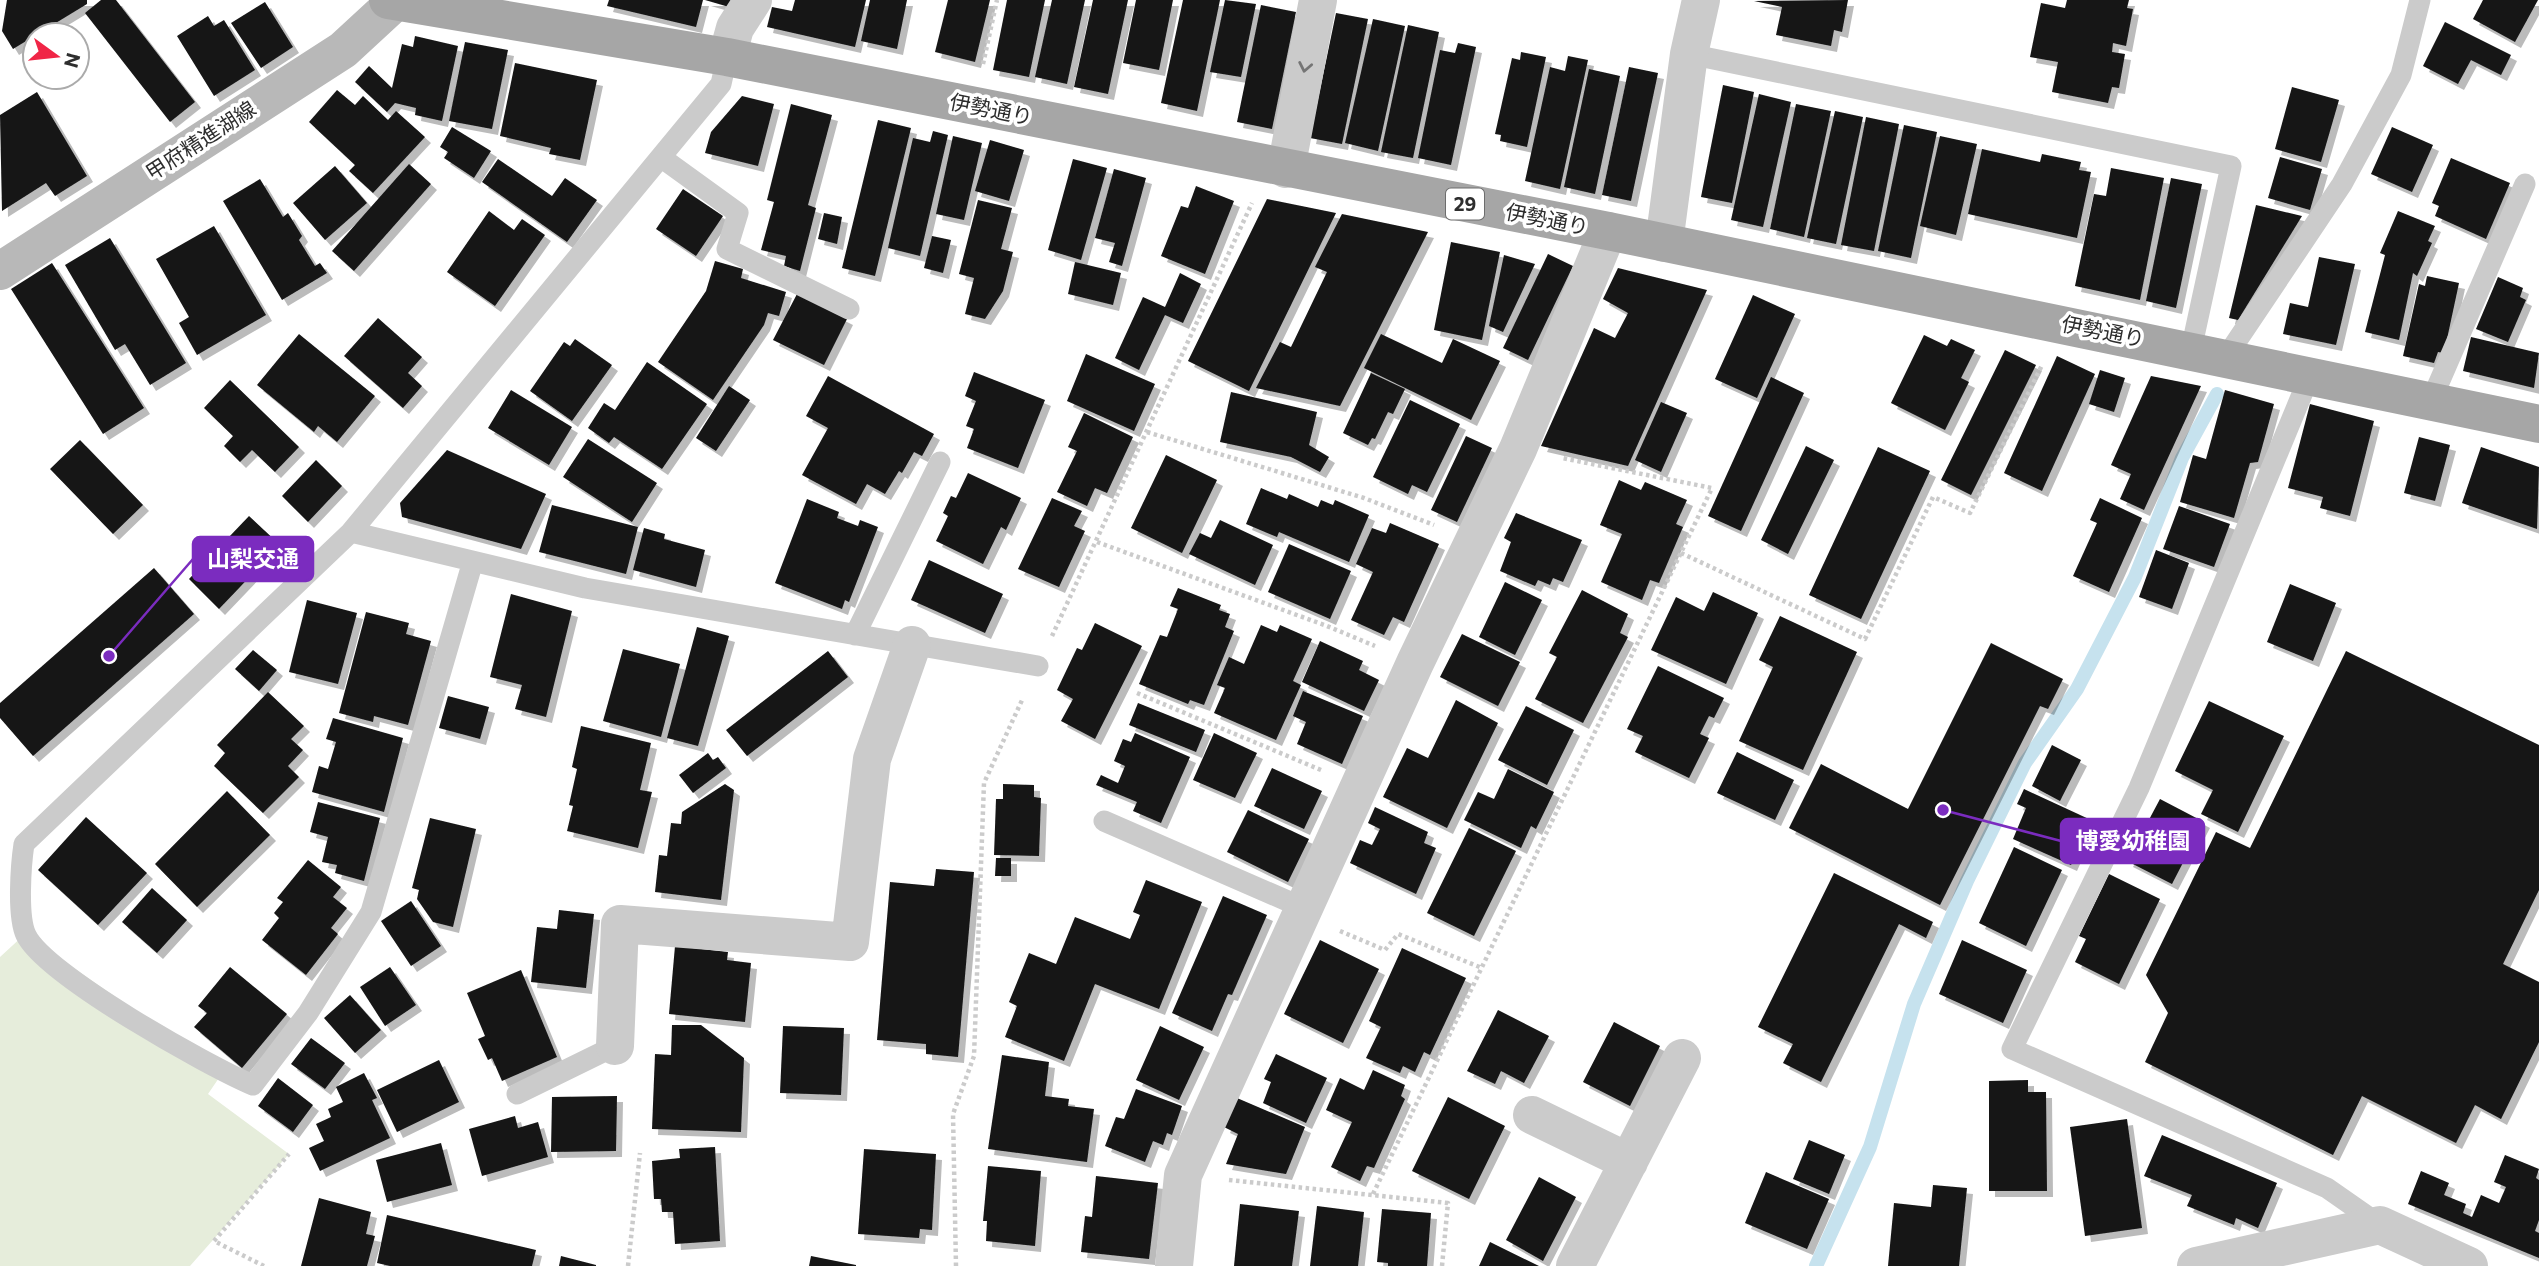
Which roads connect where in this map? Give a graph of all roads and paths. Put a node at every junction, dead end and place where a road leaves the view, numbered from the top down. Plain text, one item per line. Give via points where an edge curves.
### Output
1 (753, 0) edge
2 (997, 0) edge
3 (1318, 0) edge
4 (1700, 0) edge
5 (2420, 0) edge
6 (391, 1) edge
7 (1689, 54) junction
8 (727, 57) junction
9 (973, 107) junction
10 (662, 158) junction
11 (1277, 167) junction
12 (2525, 184) dead end
13 (1608, 231) junction
14 (1664, 243) junction
15 (0, 271) edge
16 (849, 309) dead end
17 (2062, 324) junction
18 (2209, 353) junction
19 (2310, 375) junction
20 (2431, 401) junction
21 (2539, 424) edge
22 (1147, 432) junction
23 (1518, 449) junction
24 (940, 462) dead end
25 (351, 532) junction
26 (1474, 541) junction
27 (1097, 542) junction
28 (1681, 553) junction
29 (473, 561) junction
30 (855, 635) junction
31 (912, 645) junction
32 (1415, 663) junction
33 (1038, 666) junction
34 (1138, 693) dead end
35 (1359, 786) junction
36 (1104, 821) dead end
37 (1304, 912) junction
38 (1482, 968) junction
39 (615, 1046) joint
40 (1682, 1058) dead end
41 (517, 1094) dead end
42 (1532, 1115) dead end
43 (640, 1153) dead end
44 (289, 1154) dead end
45 (1629, 1162) junction
46 (1183, 1175) junction
47 (1373, 1194) junction
48 (2380, 1225) junction
49 (264, 1266) edge
50 (628, 1266) edge
51 (956, 1266) edge
52 (1174, 1266) edge
53 (1442, 1266) edge
54 (1575, 1266) edge
55 (2196, 1266) edge
56 (2469, 1266) edge

1 - 8 street via 735,28
2 - 9 path
3 -> 11 street
4 - 7 street
5 - 18 lane via 2401,75 2342,184
6 - 8 main road, 伊勢通り / 29
6 - 15 main road, 甲府精進湖線 via 343,50
7 - 14 street
7 - 18 lane via 2231,166
8 - 9 main road, 伊勢通り / 29
8 - 10 lane via 721,84
9 - 11 main road, 伊勢通り / 29
10 - 16 lane via 738,213 727,249
10 - 25 lane
11 - 13 main road, 伊勢通り / 29
11 - 22 path
12 - 20 lane
13 - 14 main road, 伊勢通り / 29
13 - 23 street
14 - 17 main road, 伊勢通り / 29
17 - 18 main road, 伊勢通り / 29
17 - 28 path via 1970,513 1933,496 1865,639
18 - 19 main road, 伊勢通り / 29
19 - 20 main road, 伊勢通り / 29
19 - 48 lane via 2139,788 2012,1049 2327,1188
20 - 21 main road, 伊勢通り / 29
22 - 26 path via 1364,498
22 - 27 path
23 - 26 street
23 - 28 path via 1712,488
24 - 30 lane
25 - 29 lane
25 - 29 lane via 24,844 19,875 25,934 66,977 223,1072 253,1085 308,1013 371,912
26 - 32 street
27 - 32 path
27 - 33 path
28 - 38 path
29 - 30 lane via 585,588
30 - 31 lane
31 - 33 lane
31 - 39 street via 872,759 850,942 620,924
32 - 35 street
33 - 51 path via 984,783 974,1056 953,1114
34 - 35 path
35 - 37 street
36 - 37 lane
37 - 38 path via 1385,950 1398,934
37 - 46 street
38 - 47 path
39 - 41 lane
40 - 45 street
42 - 45 street
43 - 50 path
44 - 49 path via 214,1241
45 - 54 street
46 - 47 path
46 - 52 street
47 - 53 path via 1448,1203
48 - 55 street
48 - 56 street

